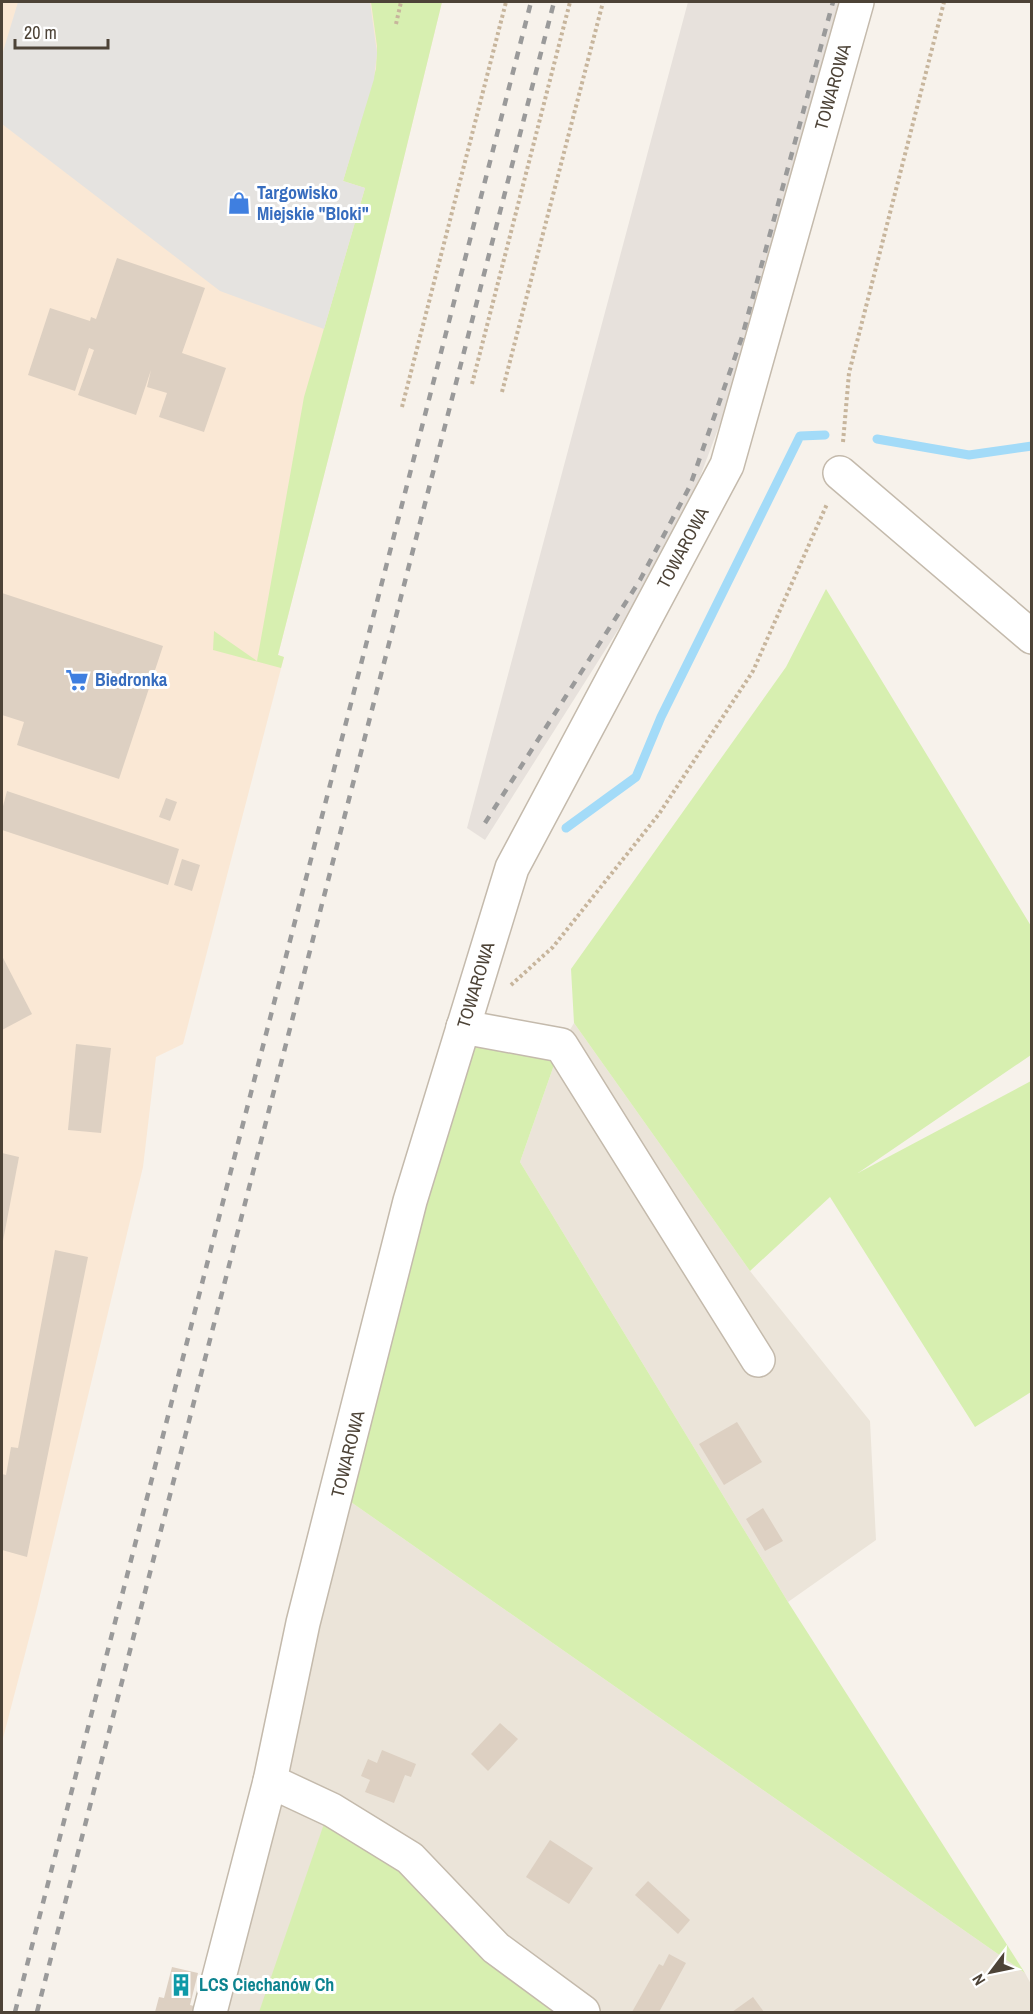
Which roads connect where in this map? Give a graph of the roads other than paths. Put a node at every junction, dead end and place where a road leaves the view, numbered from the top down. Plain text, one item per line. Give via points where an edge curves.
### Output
1 (857, 2) edge
2 (840, 473) road end
3 (1032, 637) edge
4 (463, 1027) junction
5 (758, 1360) dead end
6 (270, 1781) junction
7 (210, 2013) edge
8 (584, 2013) edge

1 - 4 street, TOWAROWA via 728,465 512,868
2 - 3 street
4 - 5 street via 561,1045
4 - 6 street, TOWAROWA via 410,1201 303,1623
6 - 7 street, TOWAROWA
6 - 8 street via 332,1810 410,1858 496,1948

